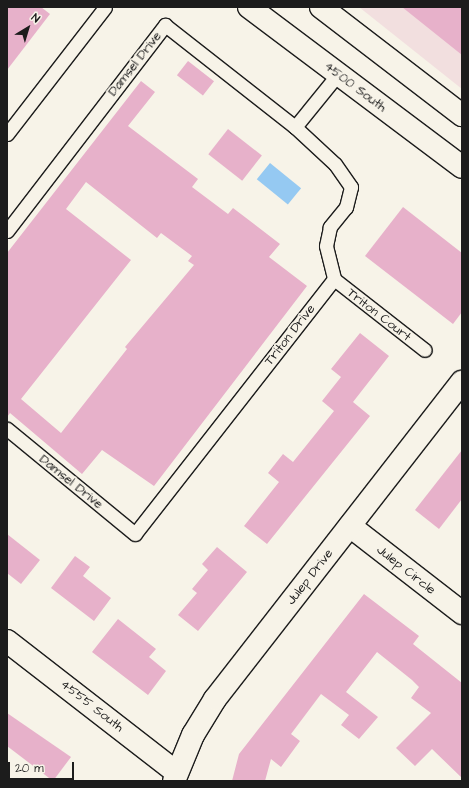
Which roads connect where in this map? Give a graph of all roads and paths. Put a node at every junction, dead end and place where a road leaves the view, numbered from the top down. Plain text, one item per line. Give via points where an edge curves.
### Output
1 (105, 7) edge
2 (249, 7) edge
3 (321, 7) edge
4 (338, 74) junction
5 (462, 115) edge
6 (295, 127) junction
7 (7, 134) edge
8 (462, 167) edge
9 (7, 231) edge
10 (334, 279) junction
11 (425, 350) dead end
12 (462, 382) edge
13 (7, 429) edge
14 (350, 526) junction
15 (135, 534) joint
16 (462, 613) edge
17 (7, 641) edge
18 (175, 777) edge

1 - 7 lane
2 - 4 street, 4500 South
3 - 5 street
4 - 6 lane
4 - 8 street, 4500 South
6 - 9 lane, Damsel Drive via 165,25
6 - 10 lane via 335,164 350,187 346,207 330,227 326,246
10 - 11 lane, Triton Court
10 - 15 lane, Triton Drive
12 - 14 street, Julep Drive
13 - 15 lane, Damsel Drive
14 - 16 street, Julep Circle
14 - 18 street, Julep Drive via 215,699 192,735
17 - 18 street, 4555 South

